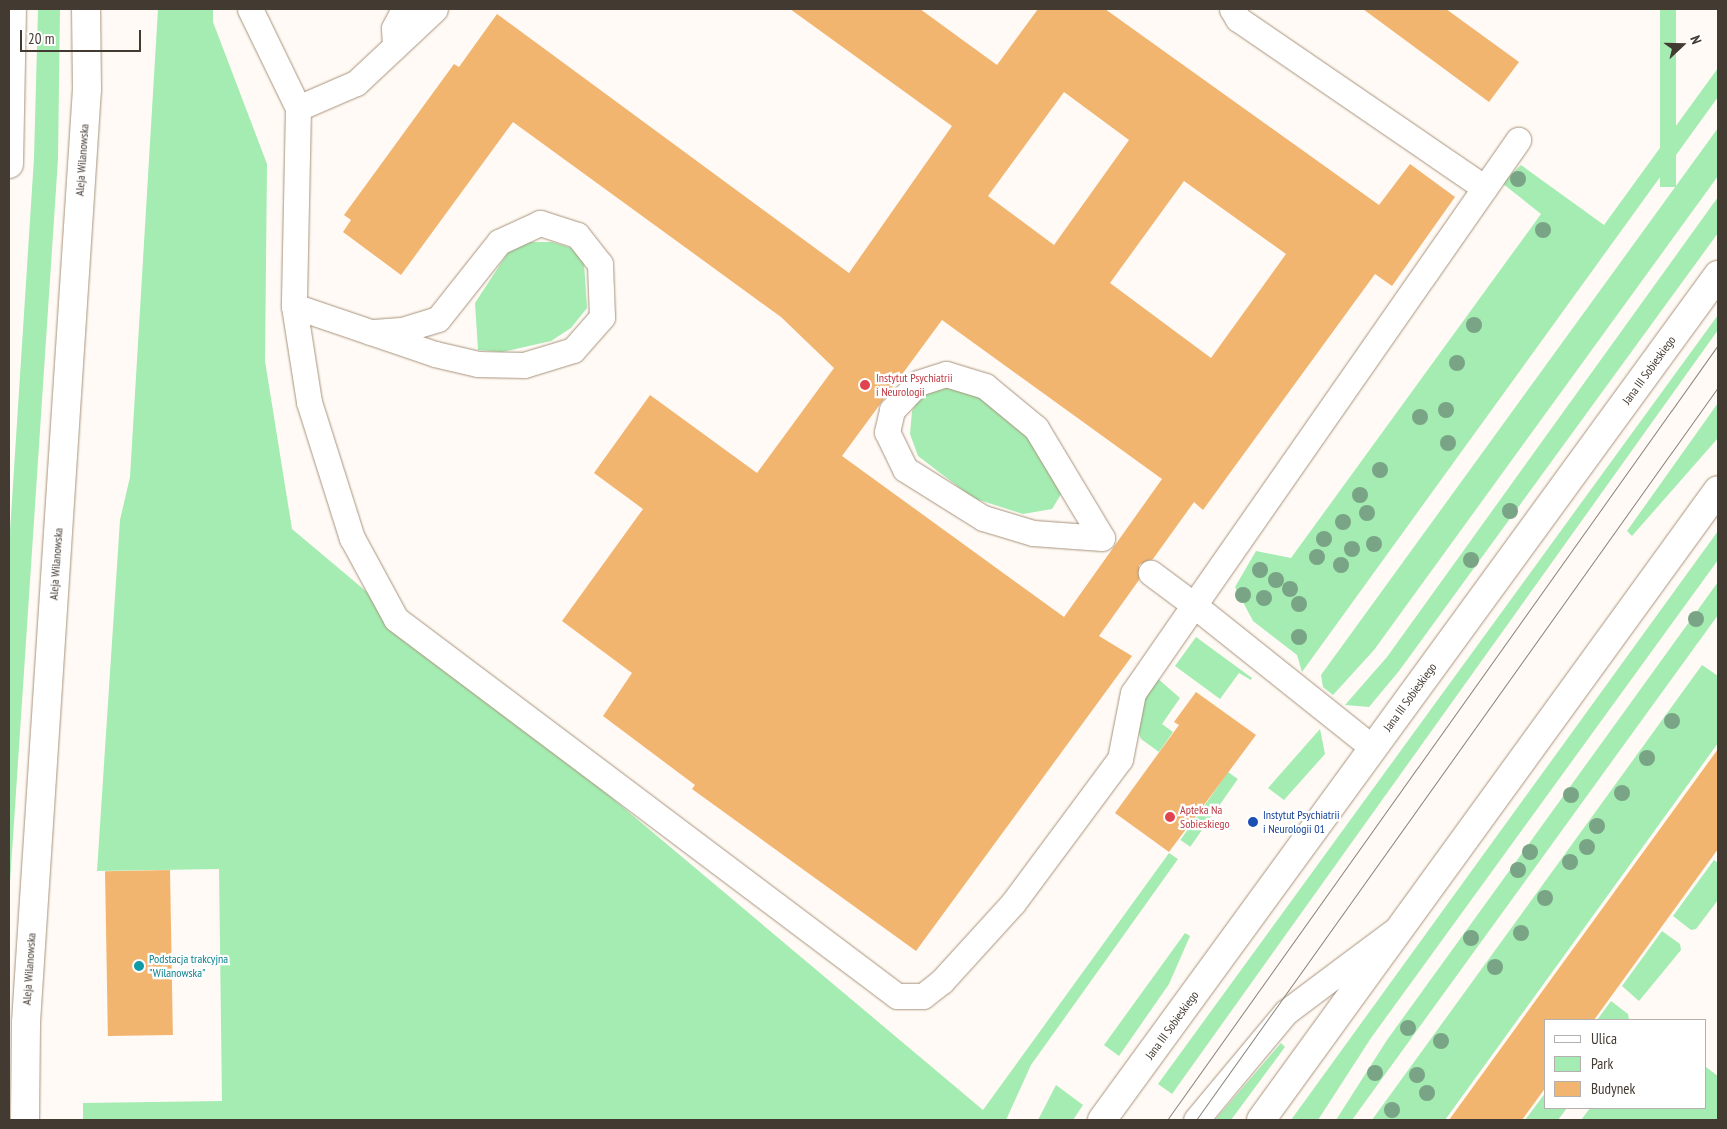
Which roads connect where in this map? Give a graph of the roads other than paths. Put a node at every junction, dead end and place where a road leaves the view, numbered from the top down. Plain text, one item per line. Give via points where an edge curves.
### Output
1 (12, 9) edge
2 (86, 9) edge
3 (250, 9) edge
4 (404, 9) edge
5 (434, 9) edge
6 (1232, 9) edge
7 (395, 46) junction
8 (298, 108) junction
9 (1518, 140) dead end
10 (9, 164) edge
11 (1485, 188) junction
12 (1718, 275) edge
13 (294, 306) junction
14 (370, 332) junction
15 (1718, 490) edge
16 (1102, 538) joint
17 (1151, 573) dead end
18 (1194, 606) junction
19 (1373, 748) junction
20 (1404, 924) junction
21 (25, 1120) edge
22 (1102, 1120) edge
23 (1196, 1120) edge
24 (1261, 1120) edge

1 - 10 main road
2 - 21 main road, Aleja Wilanowska via 87,89 26,1022
3 - 8 lane
4 - 7 lane via 394,28
5 - 7 lane
6 - 11 lane via 1238,19
7 - 8 lane via 356,83
8 - 13 lane
9 - 11 lane
11 - 18 lane
12 - 19 main road, Jana III Sobieskiego
13 - 14 lane
13 - 18 lane via 309,402 352,538 396,619 897,996 923,996 936,986 1014,903 1120,759 1133,693
14 - 14 lane via 478,364 524,365 565,353 573,350 602,317 600,264 577,236 540,223 500,242 438,319 401,330
15 - 20 main road
16 - 16 lane via 1033,533 983,518 935,492 905,469 887,432 892,410 918,383 946,374 985,386 1036,428
17 - 18 lane
18 - 19 lane
19 - 22 main road, Jana III Sobieskiego
20 - 23 lane via 1286,1012
20 - 24 main road

